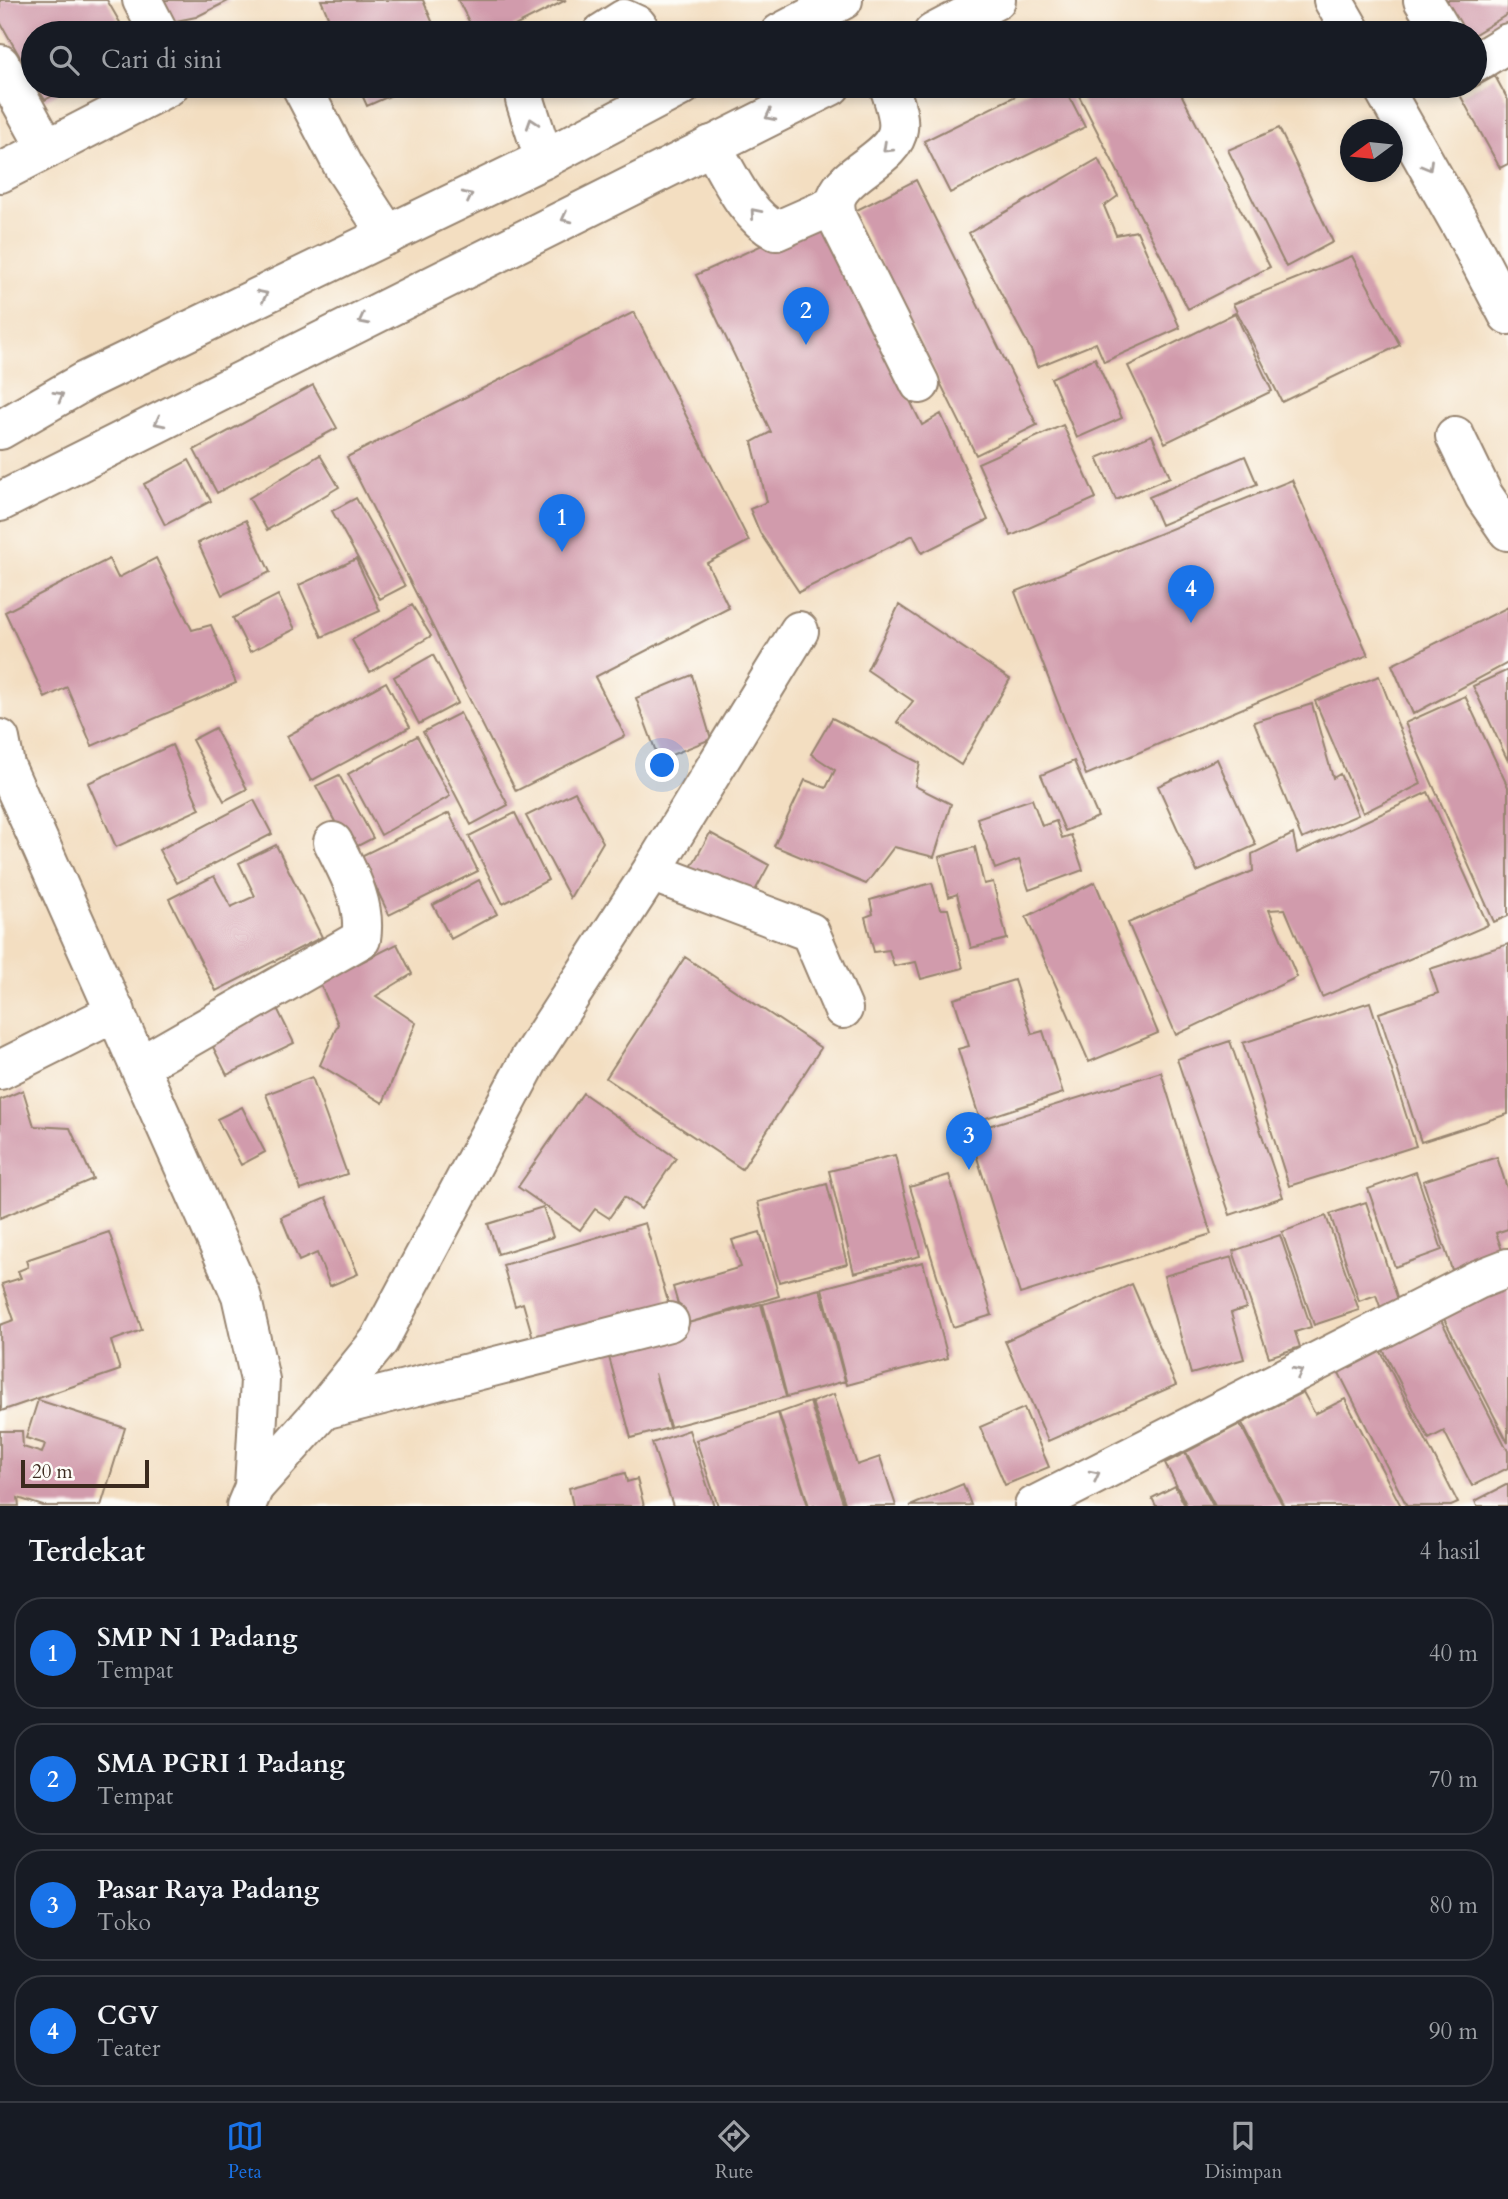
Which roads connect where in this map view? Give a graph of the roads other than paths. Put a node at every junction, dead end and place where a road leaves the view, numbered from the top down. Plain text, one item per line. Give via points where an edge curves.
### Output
1 (142, 0) edge
2 (996, 0) edge
3 (1333, 0) edge
4 (1423, 0) edge
5 (827, 3) edge
6 (153, 21) edge
7 (799, 21) edge
8 (956, 21) edge
9 (1345, 21) edge
10 (1436, 21) edge
11 (1508, 43) edge
12 (1487, 56) edge
13 (0, 64) edge
14 (146, 98) edge
15 (306, 98) edge
16 (525, 98) edge
17 (656, 98) edge
18 (807, 98) edge
19 (892, 98) edge
20 (1389, 98) edge
21 (711, 145) junction
22 (47, 149) junction
23 (544, 159) junction
24 (0, 173) edge
25 (835, 205) junction
26 (388, 235) junction
27 (1508, 315) edge
28 (920, 384) dead end
29 (0, 430) edge
30 (1455, 436) dead end
31 (0, 502) edge
32 (1508, 531) edge
33 (799, 631) dead end
34 (2, 754) edge
35 (332, 842) dead end
36 (652, 872) junction
37 (843, 1009) dead end
38 (116, 1012) junction
39 (141, 1065) junction
40 (0, 1070) edge
41 (1508, 1268) edge
42 (669, 1322) dead end
43 (323, 1410) junction
44 (250, 1497) edge
45 (1034, 1506) edge

1 - 6 main road
2 - 8 main road
3 - 9 main road
4 - 10 main road
5 - 7 main road
11 - 12 main road
13 - 22 main road
14 - 22 main road
15 - 26 main road via 344,168
23 -> 16 main road
17 - 23 main road
18 -> 21 main road
19 -> 25 main road via 899,127 895,143 837,194
20 -> 27 main road
25 -> 21 main road via 776,231 749,208
21 -> 31 main road
22 - 24 main road
26 -> 23 main road
25 - 28 main road via 837,218
29 -> 26 main road via 85,381
30 - 32 main road via 1484,496
33 - 36 main road
34 - 38 main road
35 - 39 main road via 354,885 363,924 361,939
36 - 37 main road via 810,932
36 - 43 main road via 529,1060 379,1341
38 - 39 main road
38 - 40 main road
39 - 44 main road via 241,1295 260,1380
45 -> 41 main road
42 - 43 main road
43 - 44 main road

